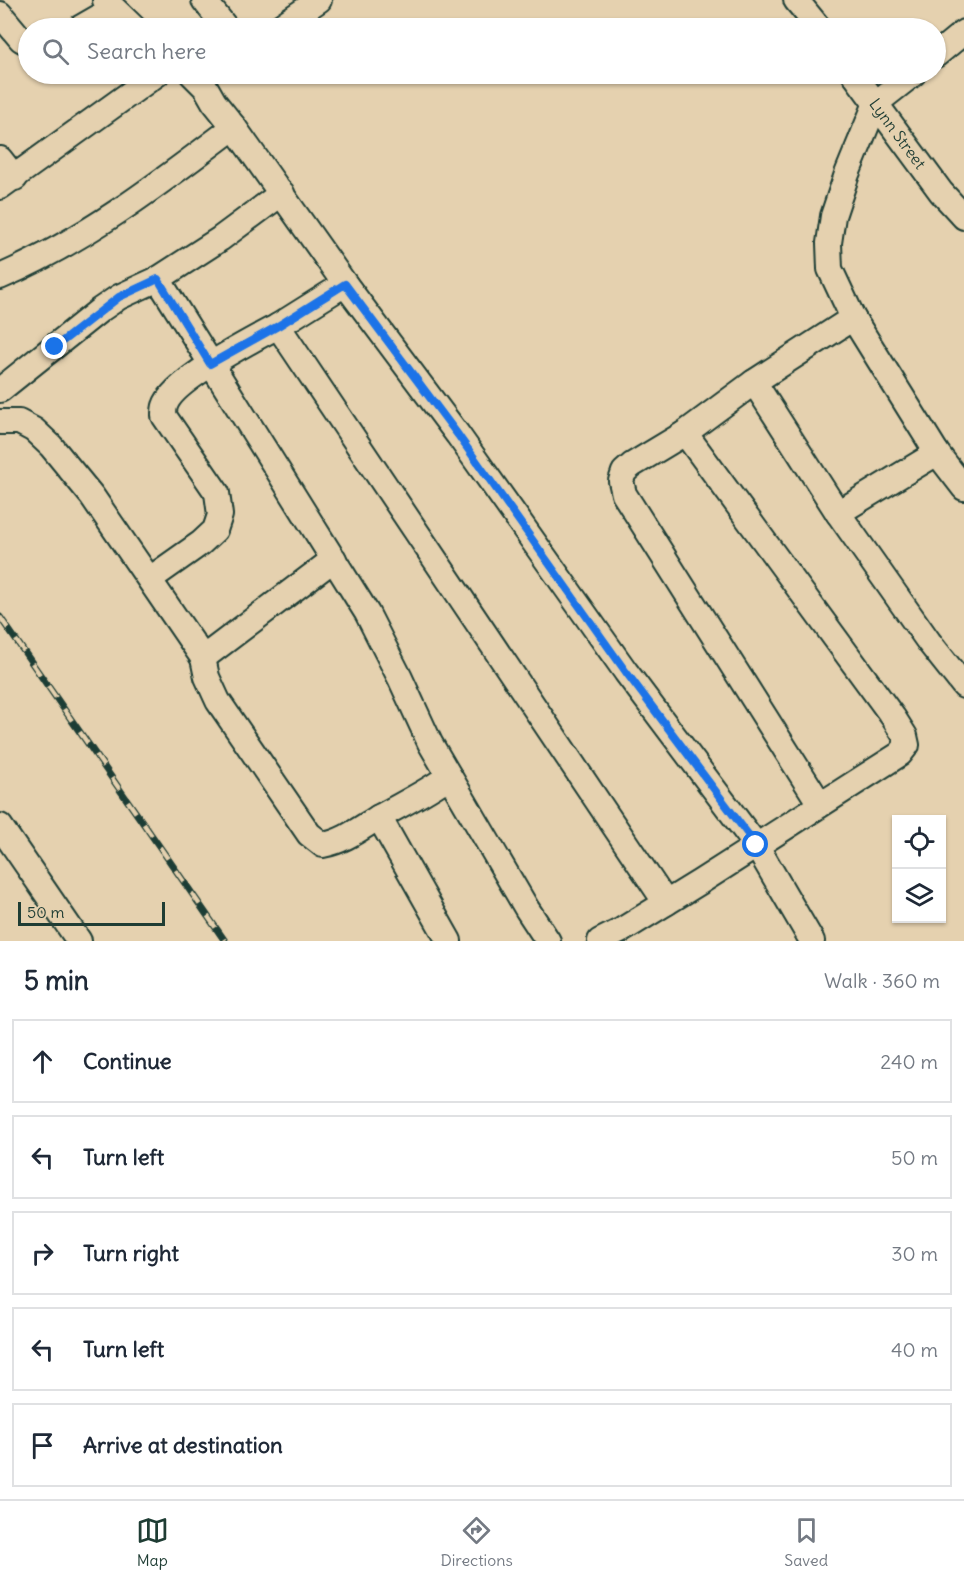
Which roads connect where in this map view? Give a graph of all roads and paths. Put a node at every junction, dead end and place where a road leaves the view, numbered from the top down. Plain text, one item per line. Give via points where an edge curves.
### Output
1 (204, 0) edge
2 (319, 0) edge
3 (796, 0) edge
4 (109, 4) edge
5 (0, 14) edge
6 (92, 18) edge
7 (124, 18) edge
8 (218, 18) edge
9 (293, 18) edge
10 (811, 18) edge
11 (964, 32) edge
12 (18, 35) edge
13 (946, 47) edge
14 (143, 84) edge
15 (209, 84) edge
16 (862, 84) edge
17 (900, 84) edge
18 (876, 103) junction
19 (234, 127) junction
20 (0, 159) edge
21 (7, 183) edge
22 (282, 193) junction
23 (964, 217) edge
24 (0, 277) edge
25 (158, 279) junction
26 (345, 284) junction
27 (853, 318) junction
28 (278, 326) junction
29 (210, 364) junction
30 (754, 382) junction
31 (0, 390) edge
32 (0, 422) edge
33 (685, 434) junction
34 (937, 453) junction
35 (964, 489) edge
36 (838, 513) junction
37 (334, 559) junction
38 (150, 579) junction
39 (203, 658) junction
40 (964, 686) edge
41 (449, 776) junction
42 (820, 804) junction
43 (380, 817) junction
44 (0, 826) edge
45 (756, 845) junction
46 (666, 903) junction
47 (79, 941) edge
48 (449, 941) edge
49 (548, 941) edge
50 (600, 941) edge
51 (812, 941) edge

1 - 8 street
2 - 9 street
3 - 10 street
4 - 6 street
4 - 7 street
5 - 12 street
11 - 13 street
14 - 21 street
15 - 19 street via 214,102
16 - 18 street, Lynn Street
17 - 18 street
18 - 23 street, Lynn Street
18 - 27 street via 840,195 829,243 830,269
19 - 22 street
19 - 24 street via 129,205
20 - 21 street
22 - 25 street
22 - 26 street
25 - 29 street
25 - 31 street via 100,310
26 - 28 street
26 - 45 street
27 - 30 street
27 - 34 street
28 - 29 street
28 - 46 street
29 - 37 street
29 - 38 street via 176,391 165,405 164,416 217,493 220,515 215,530 201,543
30 - 33 street
30 - 36 street
32 - 38 street via 19,422 51,446 92,496
33 - 42 street via 624,472 624,494
33 - 42 street via 905,736 907,745 900,754
34 - 35 street
34 - 36 street
36 - 40 street
37 - 39 street
37 - 41 street via 367,613
38 - 39 street
39 - 43 street via 218,701 316,841 323,845 335,843
41 - 43 street
41 - 49 street
42 - 45 street
43 - 48 street
44 - 47 street
45 - 46 street
45 - 51 street
46 - 50 street

